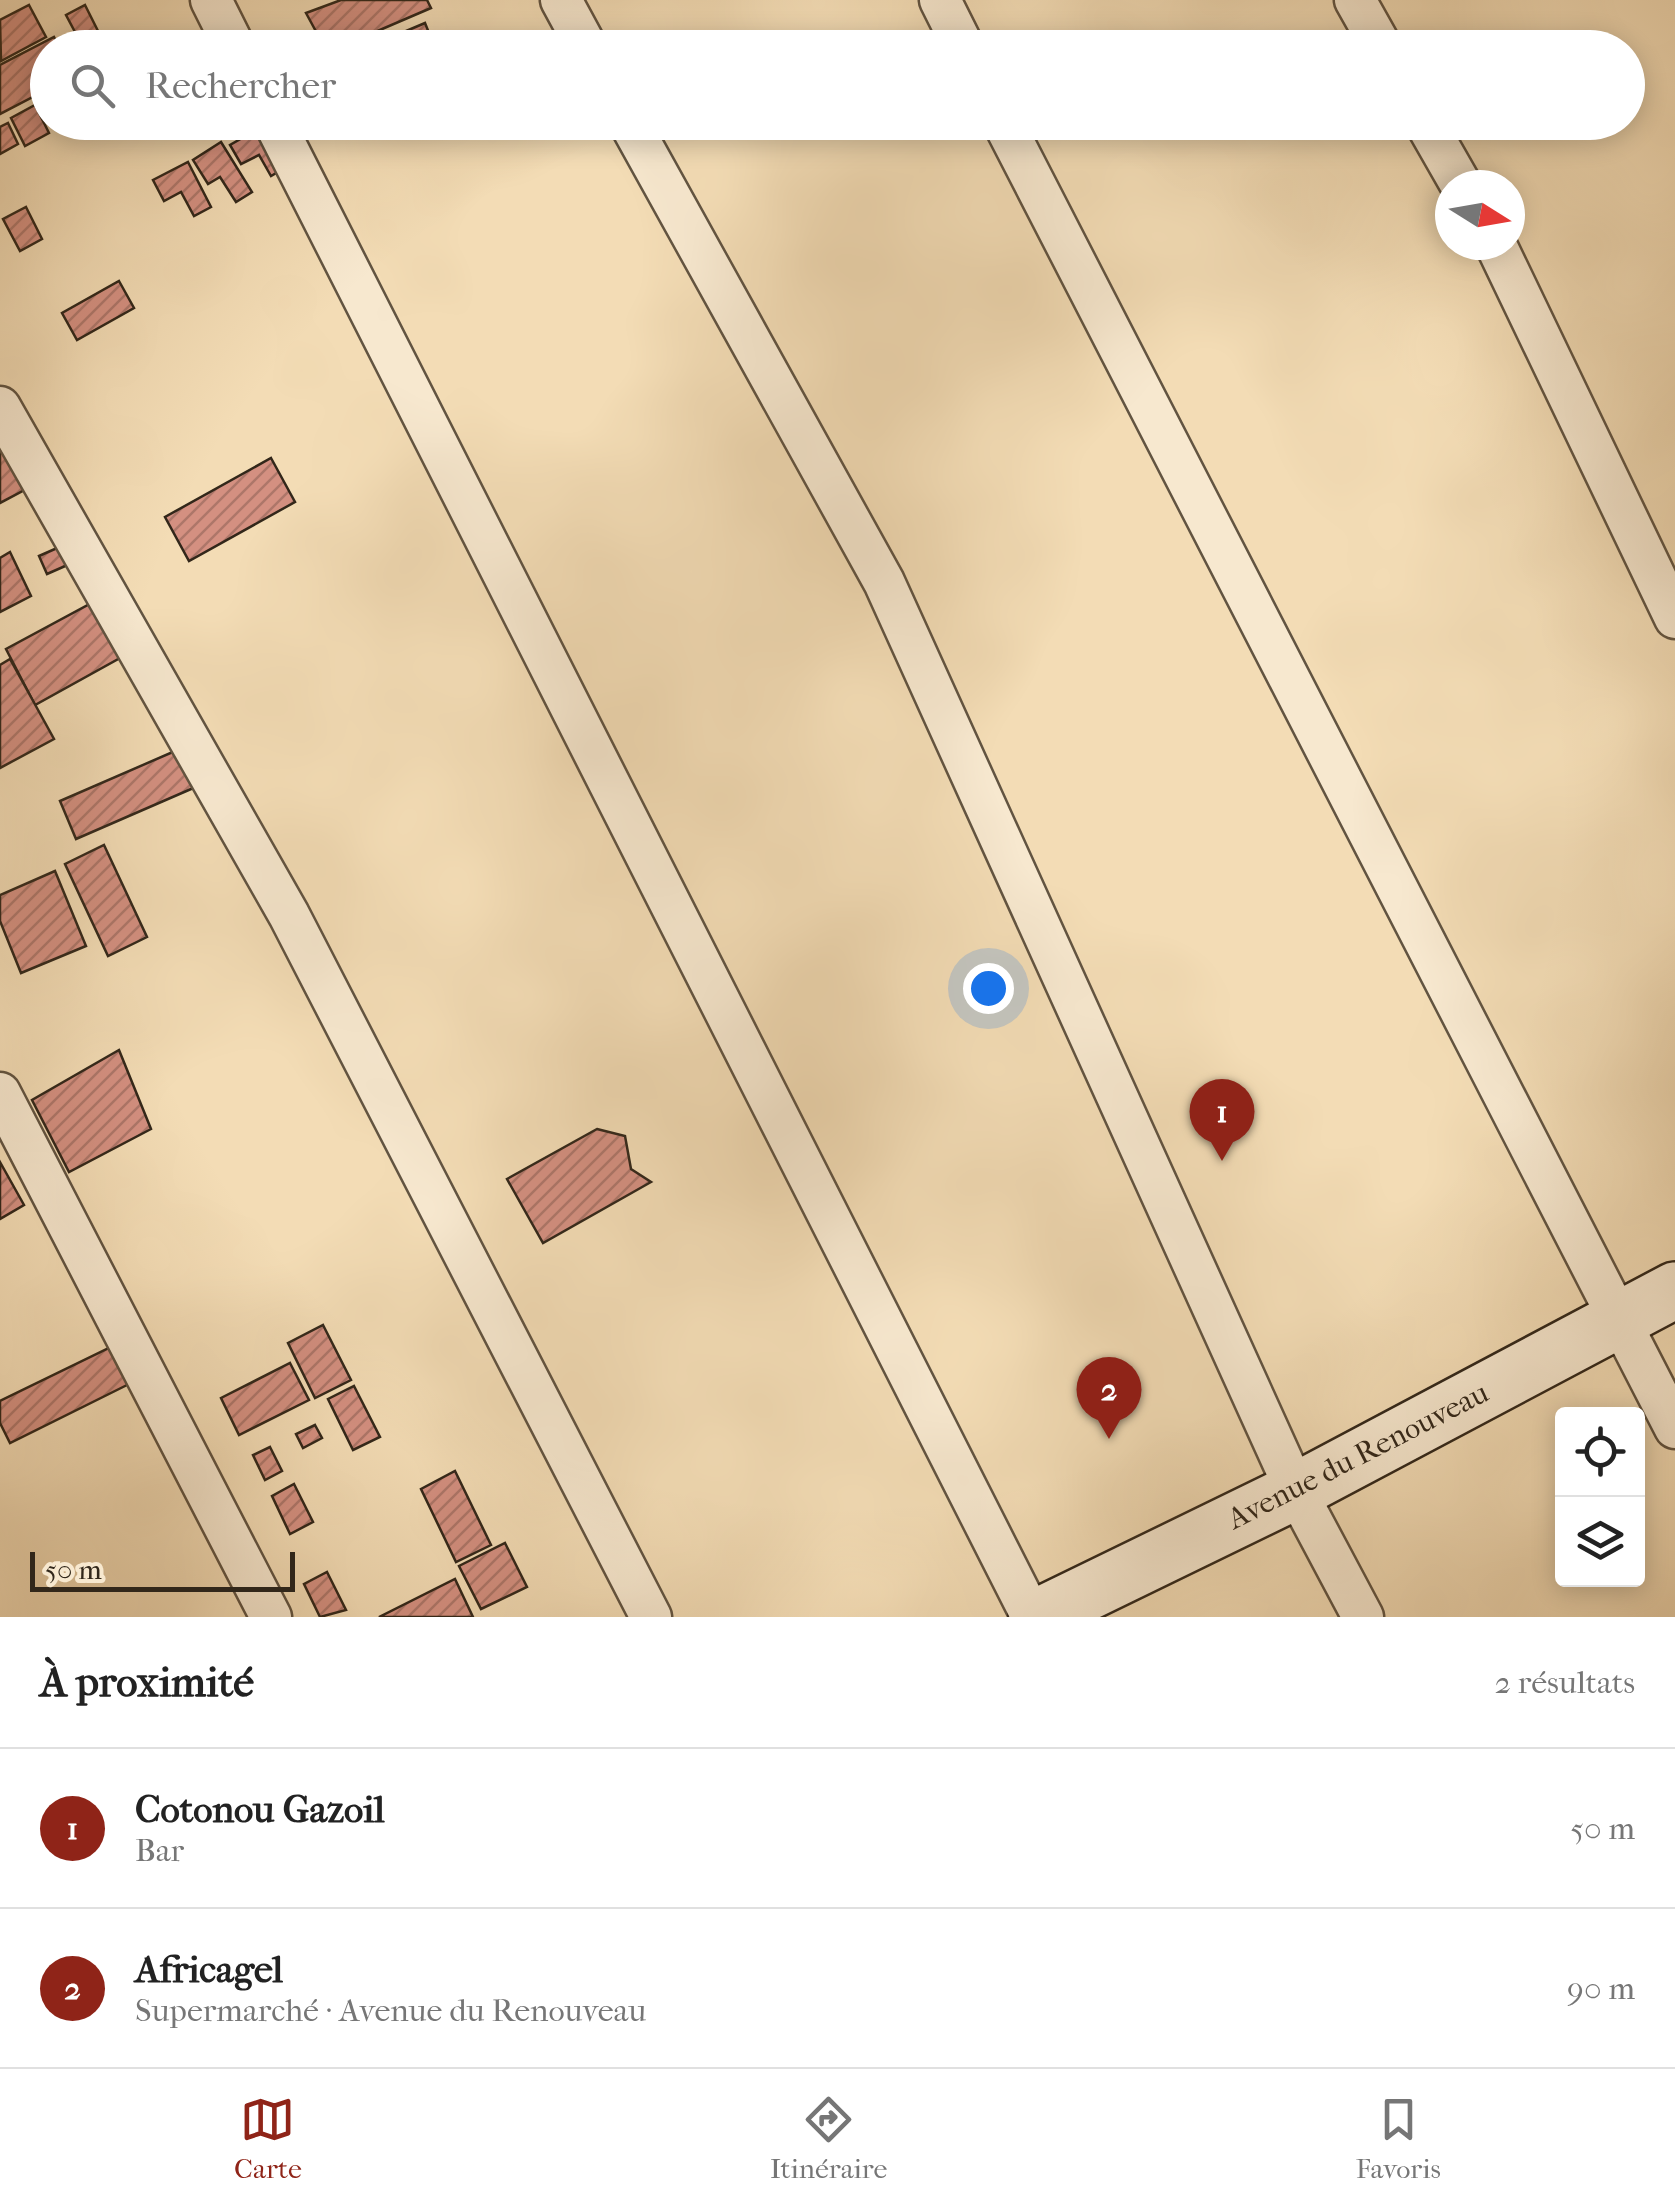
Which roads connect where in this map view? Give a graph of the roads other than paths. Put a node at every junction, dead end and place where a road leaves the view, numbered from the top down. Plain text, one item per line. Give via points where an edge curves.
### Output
1 (210, 0) edge
2 (561, 0) edge
3 (940, 0) edge
4 (1355, 0) edge
5 (226, 30) edge
6 (577, 30) edge
7 (955, 30) edge
8 (1372, 30) edge
9 (283, 140) edge
10 (639, 140) edge
11 (1012, 140) edge
12 (1435, 140) edge
13 (1452, 170) edge
14 (1503, 260) edge
15 (0, 407) edge
16 (1675, 618) edge
17 (0, 1093) edge
18 (1675, 1290) edge
19 (1618, 1319) junction
20 (1675, 1428) edge
21 (1296, 1491) junction
22 (271, 1617) edge
23 (651, 1617) edge
24 (1035, 1617) edge
25 (1363, 1617) edge

1 - 5 street
2 - 6 street
3 - 7 street
4 - 8 street
9 - 24 street
10 - 21 street via 884,582
11 - 19 street
12 - 13 street
14 - 16 street
15 - 23 street via 289,915
17 - 22 street
18 - 19 main road, Avenue du Renouveau
19 - 20 street
19 - 21 main road, Avenue du Renouveau
21 - 24 main road, Avenue du Renouveau
21 - 25 street

